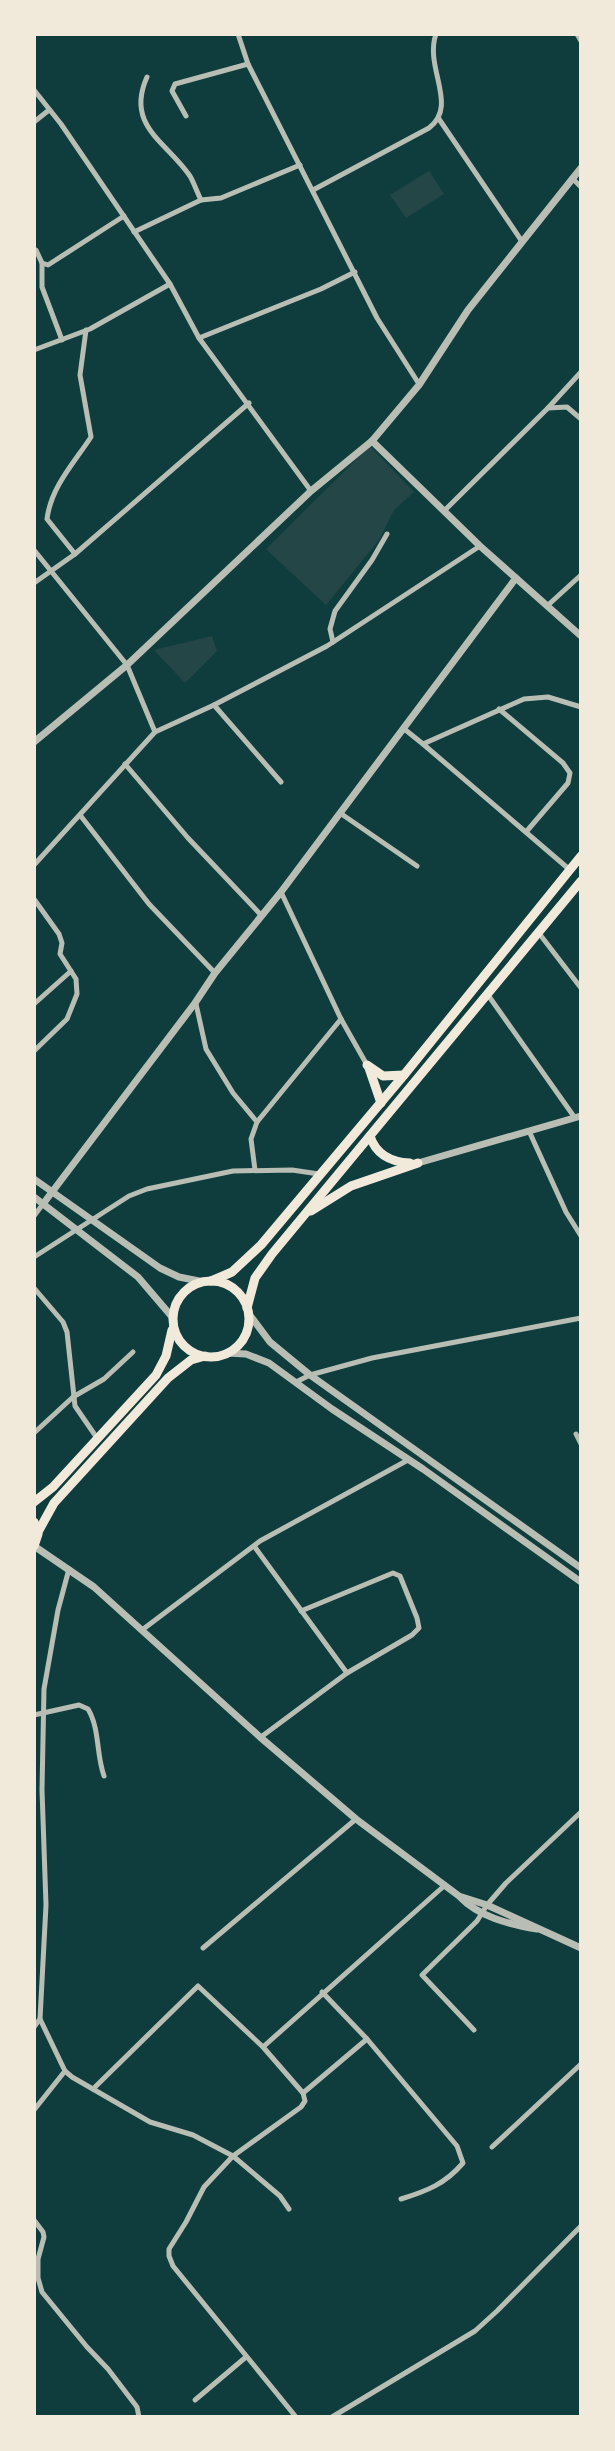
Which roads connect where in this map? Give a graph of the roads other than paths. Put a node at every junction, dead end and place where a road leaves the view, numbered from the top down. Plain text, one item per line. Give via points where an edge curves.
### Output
1 (238, 34) edge
2 (436, 34) edge
3 (577, 34) edge
4 (581, 41) edge
5 (248, 64) junction
6 (147, 77) dead end
7 (34, 90) edge
8 (49, 110) junction
9 (186, 116) dead end
10 (439, 119) junction
11 (34, 122) edge
12 (300, 165) junction
13 (581, 168) edge
14 (572, 178) junction
15 (581, 187) edge
16 (313, 190) junction
17 (201, 200) junction
18 (124, 216) junction
19 (134, 232) junction
20 (521, 240) junction
21 (35, 248) edge
22 (42, 263) junction
23 (355, 272) junction
24 (170, 284) junction
25 (86, 330) junction
26 (199, 338) junction
27 (62, 340) junction
28 (34, 350) edge
29 (581, 372) edge
30 (419, 385) junction
31 (249, 403) junction
32 (548, 408) junction
33 (581, 419) edge
34 (372, 441) junction
35 (311, 491) junction
36 (444, 511) junction
37 (387, 534) dead end
38 (480, 546) junction
39 (34, 550) edge
40 (75, 554) junction
41 (51, 573) junction
42 (581, 575) edge
43 (516, 578) junction
44 (34, 583) edge
45 (547, 606) junction
46 (581, 636) edge
47 (333, 642) junction
48 (127, 665) junction
49 (214, 705) junction
50 (581, 707) edge
51 (499, 709) junction
52 (402, 728) junction
53 (155, 732) junction
54 (34, 742) edge
55 (423, 744) junction
56 (125, 764) junction
57 (281, 782) dead end
58 (339, 812) junction
59 (80, 815) junction
60 (526, 832) junction
61 (581, 856) edge
62 (34, 865) edge
63 (417, 866) dead end
64 (570, 870) junction
65 (581, 881) edge
66 (281, 892) junction
67 (34, 899) edge
68 (261, 915) junction
69 (538, 932) junction
70 (71, 971) junction
71 (215, 973) junction
72 (581, 988) edge
73 (488, 995) junction
74 (195, 1003) junction
75 (34, 1004) edge
76 (341, 1019) junction
77 (34, 1051) edge
78 (367, 1065) junction
79 (404, 1075) junction
80 (381, 1103) junction
81 (578, 1117) edge
82 (257, 1122) junction
83 (529, 1131) junction
84 (370, 1136) junction
85 (418, 1163) junction
86 (255, 1170) junction
87 (319, 1174) junction
88 (34, 1179) edge
89 (53, 1192) junction
90 (34, 1197) edge
91 (43, 1204) junction
92 (34, 1216) edge
93 (302, 1217) junction
94 (92, 1219) junction
95 (77, 1230) junction
96 (581, 1236) edge
97 (34, 1257) edge
98 (207, 1281) junction
99 (34, 1288) edge
100 (248, 1311) junction
101 (581, 1318) edge
102 (173, 1320) junction
103 (133, 1352) dead end
104 (226, 1353) junction
105 (205, 1356) junction
106 (310, 1375) junction
107 (296, 1382) junction
108 (73, 1397) junction
109 (34, 1433) edge
110 (576, 1434) dead end
111 (97, 1438) junction
112 (581, 1444) edge
113 (409, 1459) junction
114 (34, 1502) edge
115 (36, 1527) edge
116 (34, 1546) edge
117 (254, 1546) junction
118 (69, 1568) junction
119 (581, 1568) edge
120 (581, 1582) edge
121 (301, 1611) junction
122 (142, 1630) junction
123 (347, 1673) junction
124 (43, 1714) junction
125 (34, 1715) edge
126 (260, 1737) junction
127 (104, 1776) dead end
128 (581, 1812) edge
129 (356, 1819) junction
130 (444, 1886) junction
131 (459, 1896) junction
132 (487, 1905) junction
133 (483, 1913) junction
134 (537, 1929) junction
135 (203, 1948) dead end
136 (581, 1948) edge
137 (322, 1992) junction
138 (40, 2019) junction
139 (34, 2027) edge
140 (474, 2030) dead end
141 (367, 2039) junction
142 (263, 2047) junction
143 (581, 2064) edge
144 (65, 2071) junction
145 (93, 2089) junction
146 (303, 2093) junction
147 (34, 2110) edge
148 (492, 2147) dead end
149 (233, 2156) junction
150 (401, 2199) dead end
151 (289, 2209) dead end
152 (34, 2220) edge
153 (581, 2226) edge
154 (246, 2357) junction
155 (195, 2400) dead end
156 (139, 2417) edge
157 (296, 2417) edge
158 (332, 2417) edge

1 - 5 street
2 - 10 street via 432,51 442,100
3 - 4 street
5 - 9 street via 175,84 172,91
5 - 12 street
6 - 17 street via 140,97 142,114 159,143 190,176
7 - 8 street
8 - 11 street
8 - 18 street
10 - 16 street
10 - 20 street
12 - 16 street
12 - 17 street via 221,198
13 - 14 street
14 - 15 street
14 - 20 street
16 - 23 street
17 - 19 street
18 - 19 street
18 - 22 street via 48,265
19 - 24 street
20 - 30 street
21 - 22 street
22 - 27 street via 42,287
23 - 26 street
23 - 30 street
24 - 25 street
24 - 26 street
25 - 27 street
25 - 40 street via 80,375 91,437 52,497 47,519
26 - 31 street
27 - 28 street
29 - 32 street
30 - 34 street
31 - 35 street
31 - 40 street
32 - 33 street via 567,407
32 - 36 street
34 - 35 street
34 - 36 street
35 - 48 street
36 - 38 street
37 - 47 street via 335,611
38 - 43 street
38 - 47 street
39 - 41 street
40 - 41 street
41 - 44 street
41 - 48 street
42 - 45 street
43 - 45 street
43 - 52 street
45 - 46 street
47 - 49 street
48 - 53 street
48 - 54 street
49 - 53 street
49 - 57 street
50 - 51 street via 536,697
51 - 55 street
51 - 60 street via 570,773 568,783
52 - 55 street
52 - 58 street
53 - 56 street
55 - 60 street
56 - 59 street
56 - 68 street
58 - 63 street
58 - 66 street
59 - 62 street
59 - 71 street via 142,895
60 - 64 street
61 - 64 highway
64 - 79 highway
65 - 69 highway
66 - 68 street
66 - 76 street
67 - 70 street via 59,934 60,954
68 - 71 street
69 - 72 street
69 - 73 highway
70 - 75 street
70 - 77 street via 77,984 73,1009
71 - 74 street
73 - 81 street
73 - 84 highway
74 - 82 street via 206,1049
74 - 89 street
76 - 78 street
76 - 82 street
78 - 79 highway via 383,1076
78 - 80 highway
79 - 80 highway
80 - 87 highway
81 - 83 street
82 - 86 street via 251,1139
83 - 85 street
83 - 96 street
84 - 85 highway via 385,1157
84 - 93 highway
85 - 93 highway via 351,1186
86 - 87 street
86 - 94 street via 147,1189
87 - 98 highway via 249,1258 232,1272
88 - 89 street
89 - 91 street
89 - 94 street
90 - 91 street
91 - 92 street
91 - 95 street
93 - 100 highway via 259,1270
94 - 95 street
94 - 98 street via 160,1268
95 - 97 street
95 - 102 street via 138,1277
98 - 100 highway via 233,1288
98 - 102 highway via 182,1294
99 - 108 street via 67,1332
100 - 104 highway via 243,1339
100 - 106 street via 270,1342
101 - 106 street
102 - 105 highway via 186,1347
102 - 111 highway via 160,1369
103 - 108 street via 104,1379
104 - 105 highway
104 - 107 street via 261,1359
105 - 115 highway via 168,1378
106 - 107 street
106 - 119 street
107 - 113 street
108 - 109 street
108 - 111 street
110 - 112 street
111 - 114 highway
113 - 117 street
113 - 120 street
115 - 116 highway
116 - 118 street
117 - 121 street
117 - 122 street
118 - 122 street
118 - 124 street via 47,1668
121 - 123 street
121 - 123 street via 393,1573 400,1576 419,1628
122 - 126 street
123 - 126 street
124 - 125 street
124 - 127 street via 79,1705 88,1709
124 - 138 street via 46,1905
126 - 129 street
128 - 132 street
129 - 130 street
129 - 135 street
130 - 131 street
130 - 137 street
131 - 132 street
131 - 133 street
132 - 133 street
132 - 134 street
133 - 134 street
133 - 140 street via 422,1975
134 - 136 street
137 - 141 street
137 - 142 street
138 - 139 street
138 - 144 street
141 - 146 street
141 - 150 street via 457,2146 463,2163 429,2191
142 - 145 street via 198,1986
142 - 146 street
143 - 148 street
144 - 145 street
144 - 147 street
145 - 149 street via 150,2122 193,2135
146 - 149 street via 301,2107
149 - 151 street
149 - 154 street via 204,2187 169,2256
152 - 156 street via 44,2237 38,2259 42,2292 108,2369
153 - 158 street via 475,2331
154 - 155 street
154 - 157 street

